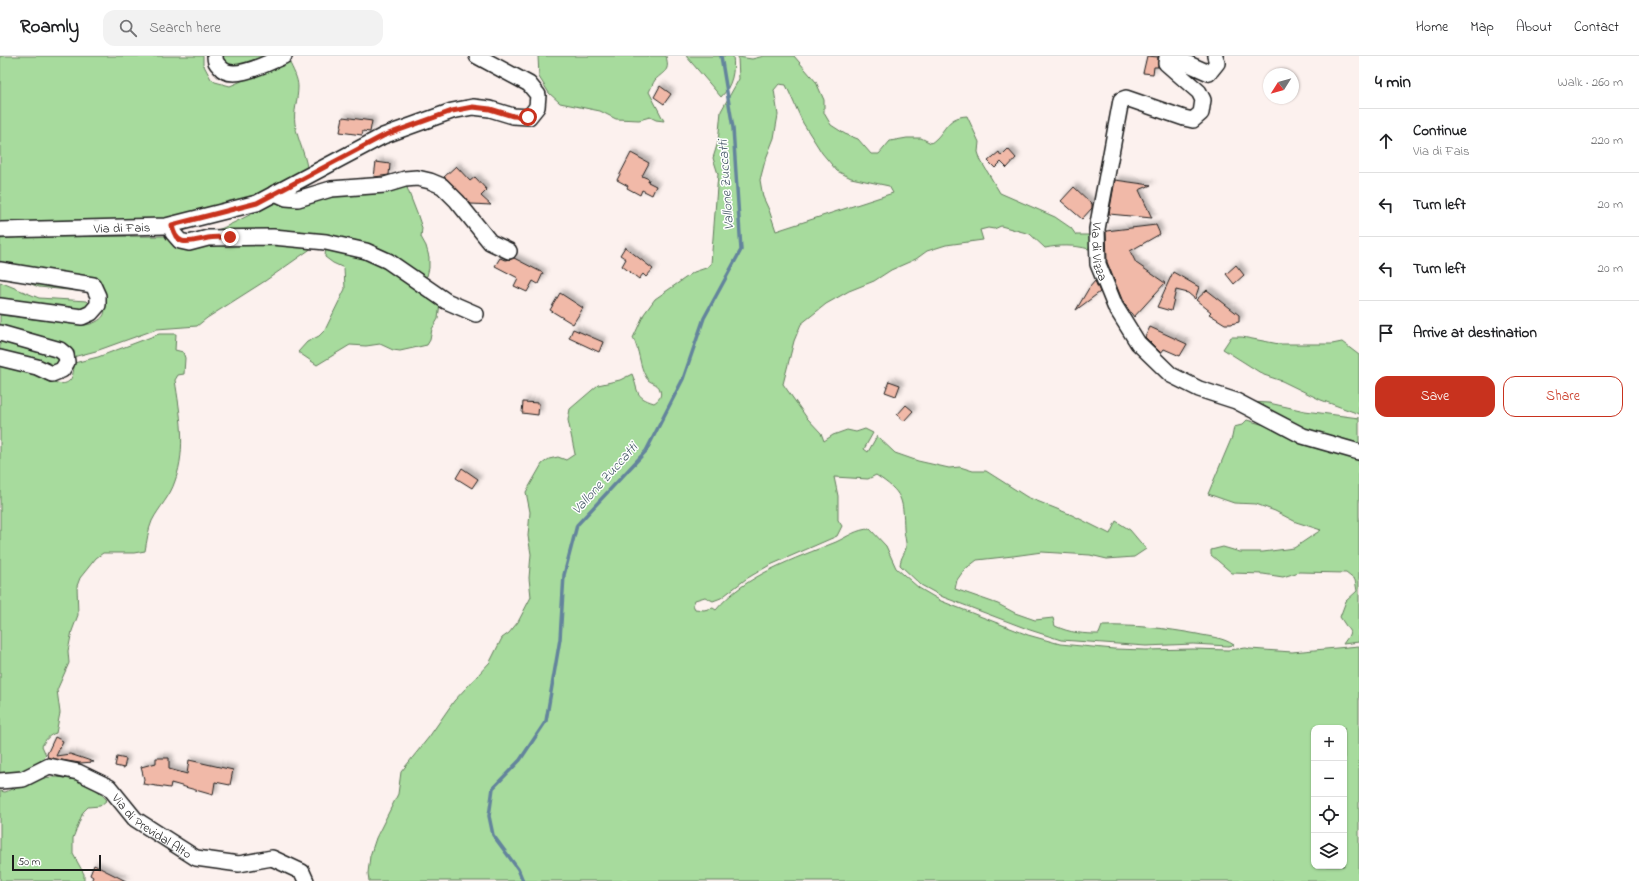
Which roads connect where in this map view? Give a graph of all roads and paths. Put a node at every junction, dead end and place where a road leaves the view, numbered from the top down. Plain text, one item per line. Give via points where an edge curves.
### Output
1 (215, 56) edge
2 (284, 56) edge
3 (477, 56) edge
4 (1215, 56) edge
5 (275, 194) junction
6 (172, 225) junction
7 (0, 230) edge
8 (509, 251) dead end
9 (0, 270) edge
10 (0, 306) edge
11 (476, 314) dead end
12 (0, 333) edge
13 (0, 358) edge
14 (1359, 452) edge
15 (0, 782) edge
16 (306, 881) edge

1 - 2 street via 215,61 222,70 232,73 244,72
3 - 5 street, Via di Fais via 529,84 538,95 537,107 528,117 473,107 452,111 383,136
4 - 14 street, Via di Vizza via 1217,63 1209,72 1173,57 1167,58 1166,63 1199,92 1203,100 1201,113 1193,120 1126,98 1121,100 1097,229 1098,264 1115,306 1138,343 1171,376 1199,389 1236,401 1303,436
5 - 6 street, Via di Fais via 257,203
5 - 8 street via 298,199 331,189 366,188 417,178 430,181 442,186 490,242
6 - 7 street, Via di Fais
6 - 11 street via 173,233 180,241 189,243 208,238 273,237 326,242 366,252 388,261 446,301
9 - 10 street via 93,285 98,296 98,305 91,313 82,317
12 - 13 street via 60,350 66,355 67,362 62,370 52,374 37,367
15 - 16 street, Via di Previdal Alto via 23,779 49,766 78,772 109,787 134,819 196,858 239,864 272,858 302,872

